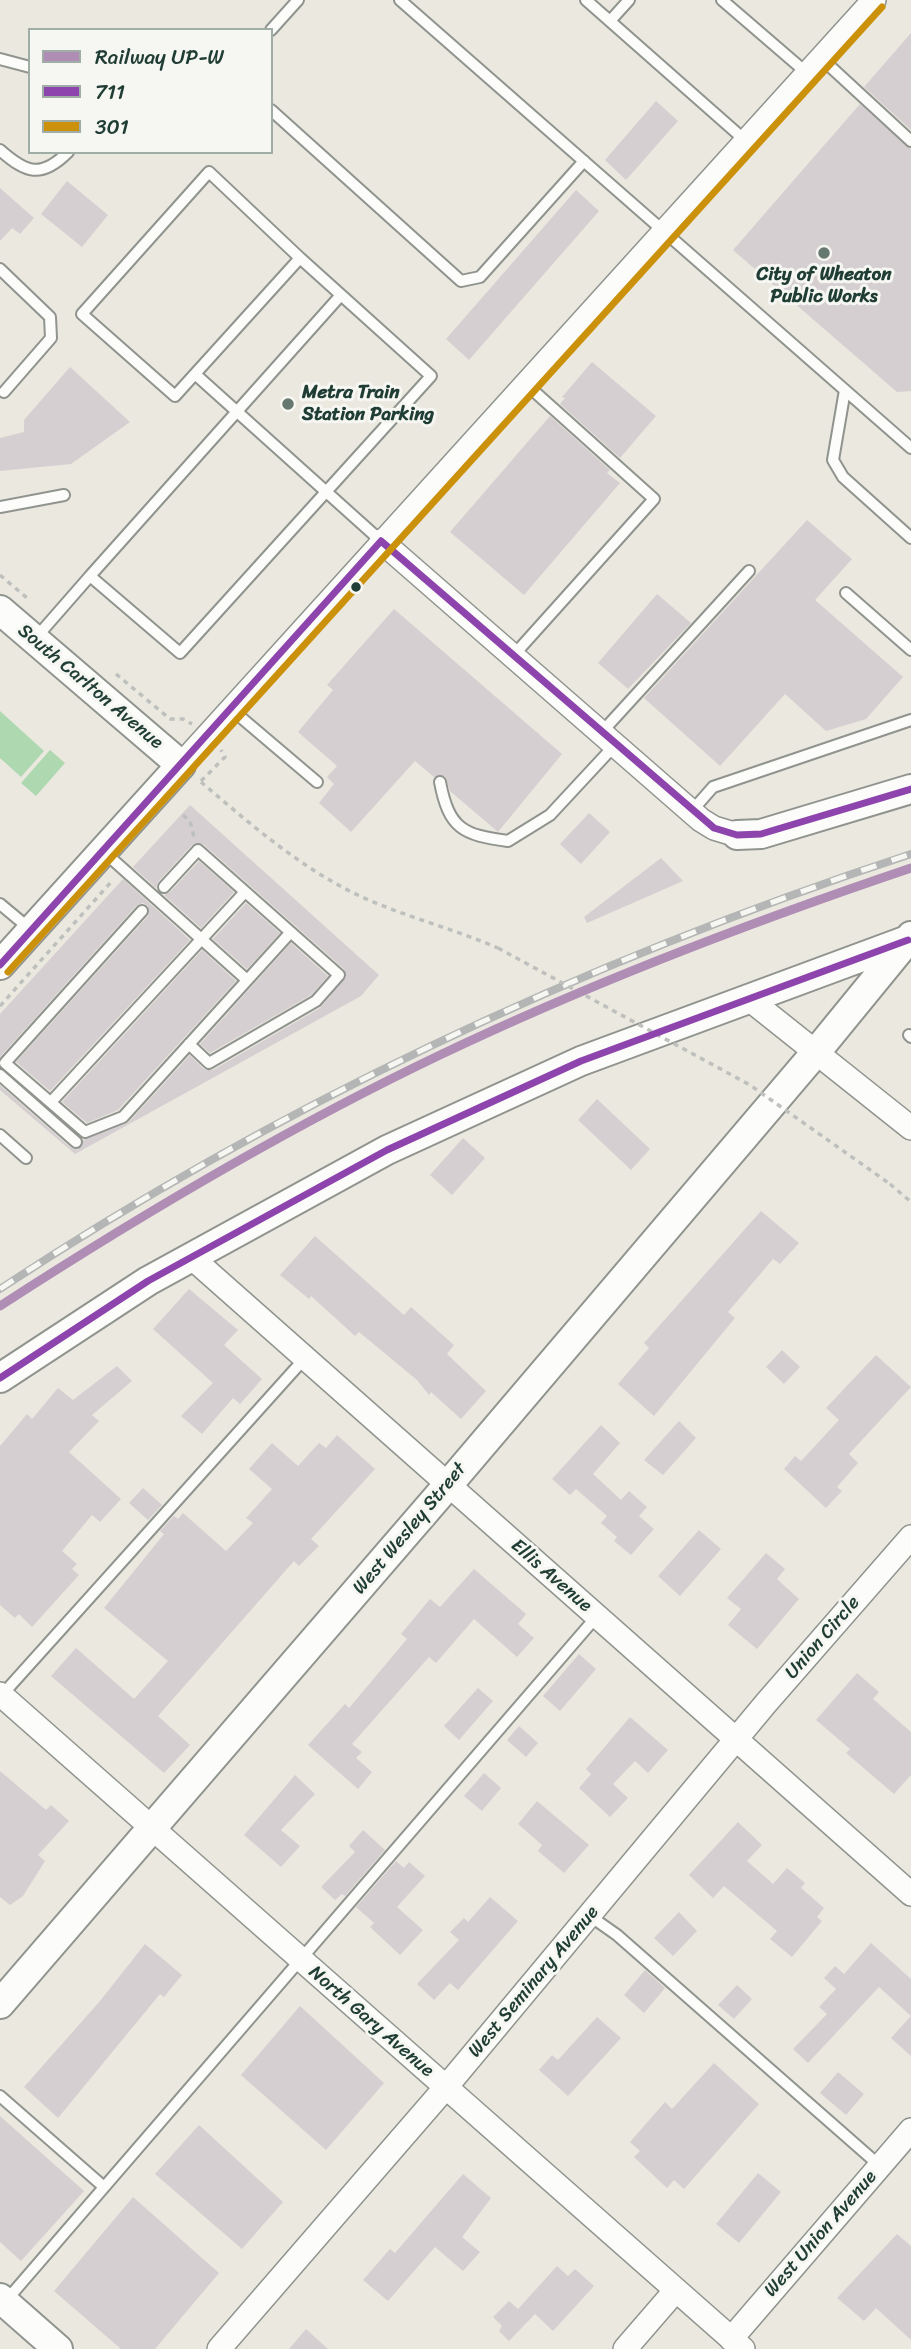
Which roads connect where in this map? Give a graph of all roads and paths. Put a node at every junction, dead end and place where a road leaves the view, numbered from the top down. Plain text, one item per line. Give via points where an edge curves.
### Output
1 (298, 0) edge
2 (400, 0) edge
3 (586, 0) edge
4 (629, 0) edge
5 (722, 0) edge
6 (874, 0) edge
7 (610, 21) junction
8 (273, 28) edge
9 (0, 59) edge
10 (28, 66) edge
11 (815, 67) junction
12 (273, 112) edge
13 (911, 141) edge
14 (747, 142) junction
15 (0, 150) edge
16 (66, 154) edge
17 (584, 161) junction
18 (666, 232) junction
19 (300, 258) junction
20 (0, 269) edge
21 (341, 295) junction
22 (195, 374) junction
23 (527, 385) junction
24 (845, 390) junction
25 (4, 392) dead end
26 (237, 411) junction
27 (911, 448) edge
28 (326, 491) junction
29 (64, 495) dead end
30 (0, 507) edge
31 (911, 538) edge
32 (381, 541) junction
33 (749, 571) dead end
34 (0, 575) edge
35 (90, 576) junction
36 (22, 593) dead end
37 (846, 593) dead end
38 (0, 610) edge
39 (34, 640) junction
40 (911, 650) edge
41 (513, 656) junction
42 (106, 666) dead end
43 (230, 709) junction
44 (911, 720) edge
45 (190, 722) dead end
46 (608, 739) junction
47 (221, 751) dead end
48 (191, 773) junction
49 (317, 782) dead end
50 (440, 782) dead end
51 (911, 789) edge
52 (691, 812) junction
53 (183, 815) dead end
54 (190, 821) dead end
55 (737, 835) joint
56 (103, 851) junction
57 (111, 882) dead end
58 (164, 887) dead end
59 (244, 892) junction
60 (0, 904) edge
61 (142, 911) dead end
62 (31, 930) junction
63 (290, 933) junction
64 (909, 938) edge
65 (201, 939) junction
66 (0, 965) edge
67 (247, 980) junction
68 (749, 999) junction
69 (0, 1006) edge
70 (188, 1044) junction
71 (817, 1051) junction
72 (0, 1075) edge
73 (51, 1102) junction
74 (911, 1128) edge
75 (0, 1135) edge
76 (76, 1142) dead end
77 (26, 1158) dead end
78 (911, 1202) edge
79 (191, 1257) junction
80 (305, 1358) junction
81 (0, 1378) edge
82 (448, 1485) junction
83 (911, 1537) edge
84 (597, 1616) junction
85 (1, 1695) edge
86 (737, 1740) junction
87 (152, 1830) junction
88 (911, 1894) edge
89 (590, 1916) junction
90 (301, 1960) junction
91 (1, 2002) edge
92 (446, 2087) junction
93 (0, 2096) edge
94 (911, 2130) edge
95 (880, 2166) junction
96 (104, 2188) junction
97 (676, 2290) junction
98 (3, 2300) edge
99 (737, 2344) edge
100 (58, 2349) edge
101 (219, 2349) edge
102 (625, 2349) edge

1 - 8 lane
2 - 17 lane
3 - 7 lane
4 - 7 lane
5 - 11 lane
6 - 11 street
7 - 14 lane
9 - 10 lane
11 - 13 lane
11 - 14 street
12 - 17 lane via 461,281 480,277
14 - 18 street
15 - 16 lane via 35,171 47,170
17 - 18 lane
18 - 23 street
18 - 24 lane
19 - 21 lane
19 - 22 lane
19 - 22 lane via 209,172 82,314 175,396
20 - 25 lane via 50,317 51,338
21 - 26 lane
21 - 28 lane via 431,376
22 - 26 lane
23 - 32 street
23 - 41 lane via 654,499
24 - 27 lane
24 - 31 lane via 832,460 843,477
26 - 28 lane
26 - 35 lane
28 - 32 lane
28 - 35 lane via 180,653
29 - 30 lane
32 - 41 street
32 - 43 street
33 - 46 lane
34 - 36 path
35 - 39 lane
37 - 40 lane
38 - 39 street, South Carlton Avenue
39 - 48 street, South Carlton Avenue
41 - 46 street
42 - 45 path via 170,719
43 - 48 street
43 - 49 lane
44 - 52 lane via 713,787
46 - 50 lane via 550,815 508,842 474,836 446,814
46 - 52 street
47 - 48 path via 225,757
48 - 56 street
48 - 78 path, bridge via 248,823 352,892 498,948 750,1085
51 - 55 street via 761,834
52 - 55 street via 714,828
53 - 54 path
56 - 62 street
56 - 65 lane
57 - 69 path
58 - 59 lane via 198,850
59 - 63 lane
59 - 65 lane
60 - 62 lane
61 - 73 lane via 5,1063
62 - 66 street
63 - 67 lane
63 - 70 lane via 340,975 316,1001 209,1063
64 - 68 street
64 - 71 street, West Wesley Street
65 - 67 lane
65 - 73 lane
67 - 70 lane
68 - 71 street
68 - 79 street via 581,1061 474,1109 387,1150
70 - 73 lane via 123,1117 85,1132
71 - 74 street
71 - 82 street, West Wesley Street
72 - 76 lane
75 - 77 lane
79 - 80 street, Ellis Avenue
79 - 81 street
80 - 82 street, Ellis Avenue
80 - 85 lane
82 - 84 street, Ellis Avenue
82 - 87 street, West Wesley Street
83 - 86 street, Union Circle
84 - 86 street, Ellis Avenue
84 - 90 lane
85 - 87 street, North Gary Avenue
86 - 88 street, Ellis Avenue
86 - 89 street, West Seminary Avenue
87 - 90 street, North Gary Avenue
87 - 91 street, West Wesley Street
89 - 92 street, West Seminary Avenue
89 - 95 lane
90 - 92 street, North Gary Avenue
90 - 96 lane
92 - 97 street, North Gary Avenue
92 - 101 street, West Seminary Avenue
93 - 96 lane
94 - 95 street, West Union Avenue
95 - 99 street, West Union Avenue
96 - 98 lane
97 - 99 street, North Gary Avenue
97 - 102 street
98 - 100 street

